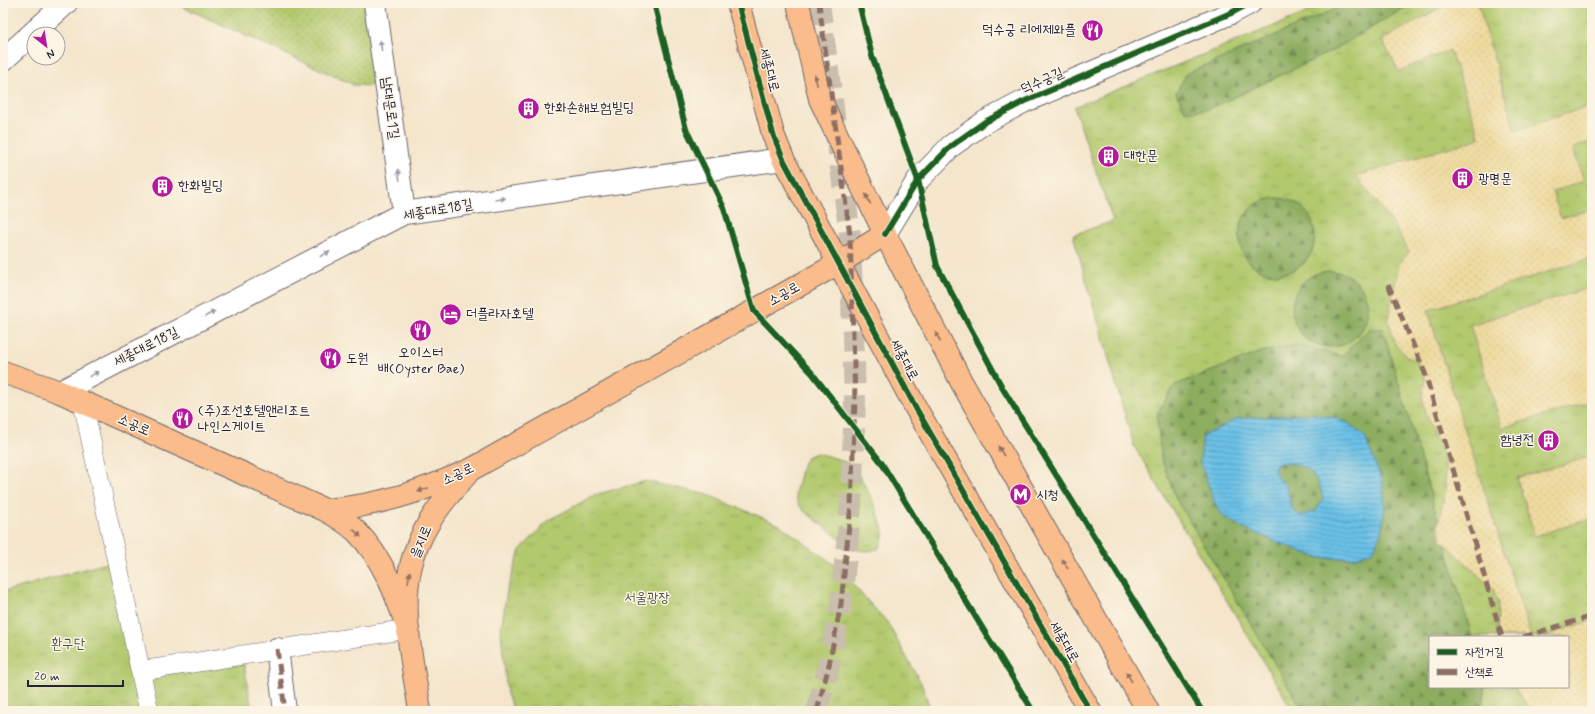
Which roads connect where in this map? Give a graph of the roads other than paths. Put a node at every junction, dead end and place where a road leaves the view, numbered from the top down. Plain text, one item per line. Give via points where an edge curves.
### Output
1 (66, 3) edge
2 (375, 3) edge
3 (738, 3) edge
4 (798, 3) edge
5 (1250, 3) edge
6 (1228, 8) edge
7 (3, 60) edge
8 (783, 159) junction
9 (404, 213) junction
10 (885, 234) junction
11 (839, 263) junction
12 (3, 372) edge
13 (60, 392) junction
14 (83, 403) junction
15 (472, 469) junction
16 (325, 510) junction
17 (408, 629) junction
18 (277, 649) junction
19 (141, 671) junction
20 (149, 711) edge
21 (285, 711) edge
22 (420, 711) edge
23 (1090, 711) edge
24 (1148, 711) edge

1 - 7 street
9 -> 2 street, 남대문로1길
3 - 8 main road, 세종대로
10 -> 4 main road via 820,99
5 - 6 street, 덕수궁길
6 - 10 street, 덕수궁길 via 985,122 951,146 918,180
9 -> 8 street, 세종대로18길
8 - 11 main road, 세종대로
13 -> 9 street, 세종대로18길
10 - 11 main road, 소공로
24 -> 10 main road via 962,383
11 - 15 main road, 소공로
11 - 23 main road, 세종대로 via 917,410
12 - 13 main road, 소공로
13 - 14 main road, 소공로
14 - 16 main road, 소공로
14 - 19 lane
15 -> 16 main road, 소공로 via 400,497 364,506
17 -> 15 main road, 을지로 via 408,583 418,543 440,506
16 -> 17 main road, 을지로 via 355,530 375,554 387,575
17 - 18 lane
17 - 22 main road, 을지로
18 - 19 lane
18 - 21 street
19 - 20 lane

